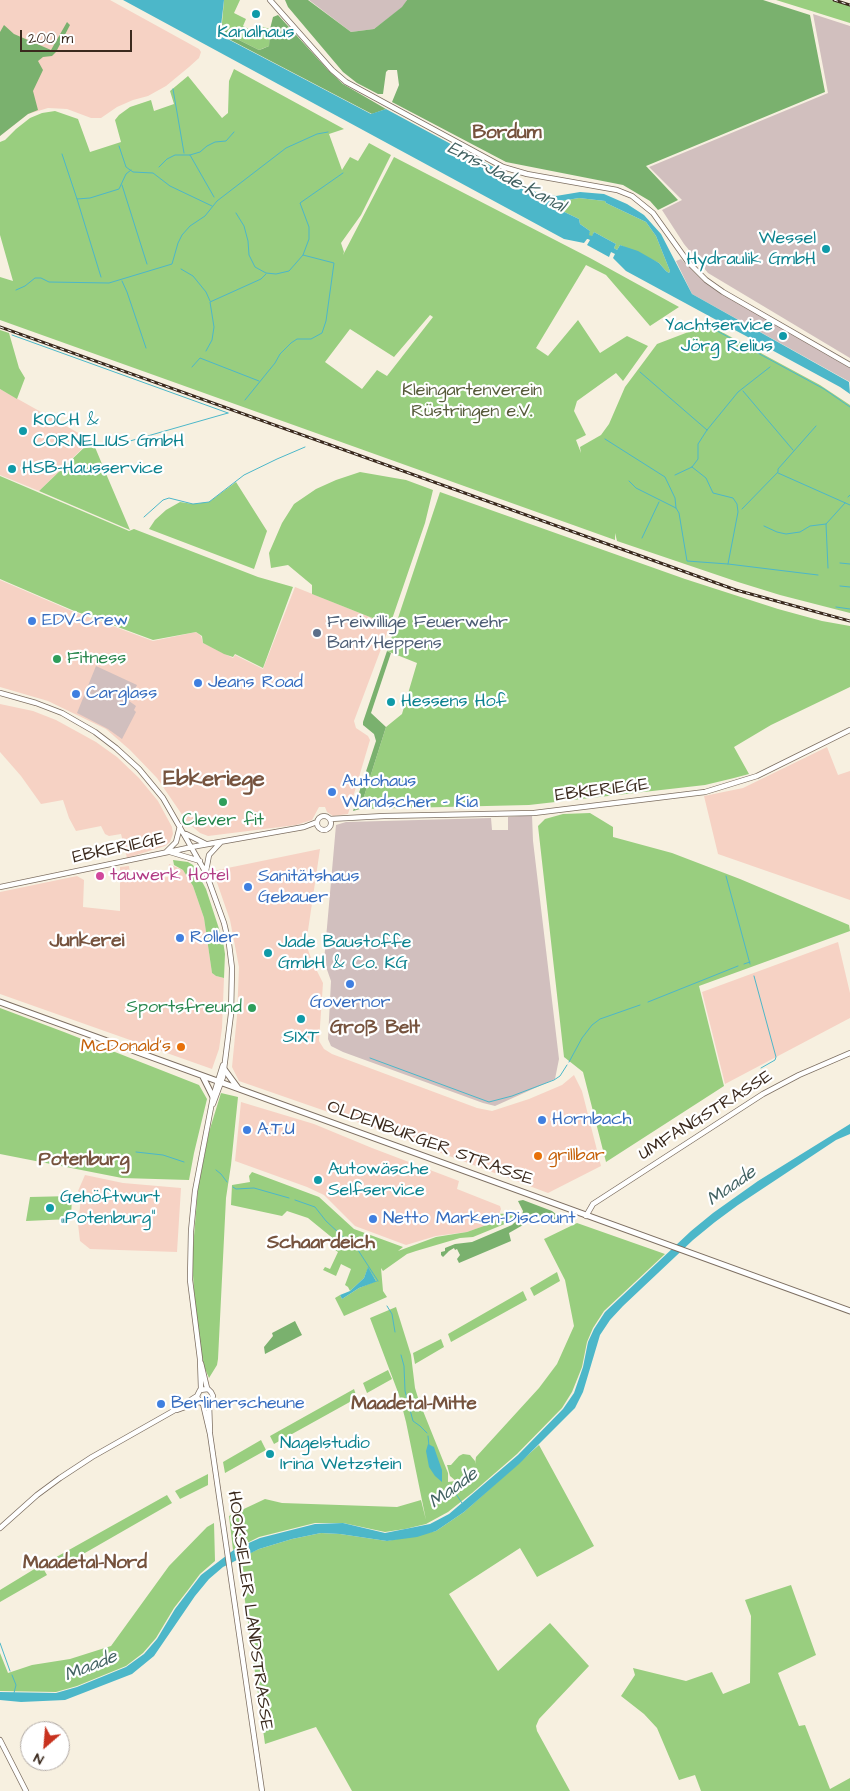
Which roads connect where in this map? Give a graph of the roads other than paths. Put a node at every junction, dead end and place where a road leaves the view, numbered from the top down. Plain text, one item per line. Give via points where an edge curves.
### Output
1 (270, 0) edge
2 (850, 364) edge
3 (0, 693) edge
4 (850, 730) edge
5 (330, 822) junction
6 (318, 824) junction
7 (180, 826) junction
8 (184, 833) junction
9 (221, 842) junction
10 (208, 844) junction
11 (192, 847) junction
12 (166, 852) junction
13 (200, 861) junction
14 (206, 873) junction
15 (0, 887) edge
16 (0, 1002) edge
17 (850, 1053) edge
18 (225, 1061) junction
19 (224, 1069) junction
20 (203, 1077) junction
21 (220, 1082) junction
22 (239, 1089) junction
23 (213, 1097) junction
24 (213, 1104) junction
25 (586, 1216) junction
26 (850, 1311) edge
27 (204, 1388) junction
28 (196, 1396) junction
29 (201, 1403) junction
30 (209, 1403) junction
31 (175, 1410) junction
32 (210, 1434) junction
33 (0, 1528) edge
34 (0, 1740) edge
35 (26, 1791) edge
36 (262, 1791) edge

1 - 2 street via 346,82 502,166 632,196 654,213 688,262 706,280
3 - 7 street via 51,708 95,732 143,773
4 - 5 street, EBKERIEGE via 757,776 705,792 534,814 384,816
5 - 6 street via 325,830
5 - 6 street via 322,816
6 - 9 street, EBKERIEGE
7 - 8 street
7 - 12 street via 176,842
8 - 10 street
8 - 11 street
9 - 10 street, EBKERIEGE
9 - 14 street via 209,855
10 - 11 street, EBKERIEGE
11 - 12 street, EBKERIEGE
11 - 13 street
12 - 13 street
12 - 15 street, EBKERIEGE
13 - 14 street
14 - 18 street via 224,923 232,968
16 - 20 main road, OLDENBURGER STRASSE
17 - 25 street, UMFANGSTRASSE via 763,1094 593,1204
18 - 19 street
18 - 21 street
19 - 21 street
19 - 22 main road
20 - 21 main road, OLDENBURGER STRASSE
20 - 23 main road
21 - 22 main road, OLDENBURGER STRASSE
21 - 23 street
21 - 24 street
22 - 25 main road, OLDENBURGER STRASSE
23 - 24 street
24 - 27 street via 195,1191 189,1260
25 - 26 main road, OLDENBURGER STRASSE
27 - 28 street
27 - 30 street via 213,1395
28 - 29 street
28 - 31 street
29 - 30 street
29 - 31 street
29 - 32 street, HOOKSIELER LANDSTRASSE
30 - 32 street, HOOKSIELER LANDSTRASSE
31 - 33 street via 60,1478
32 - 36 street, HOOKSIELER LANDSTRASSE
34 - 35 street

